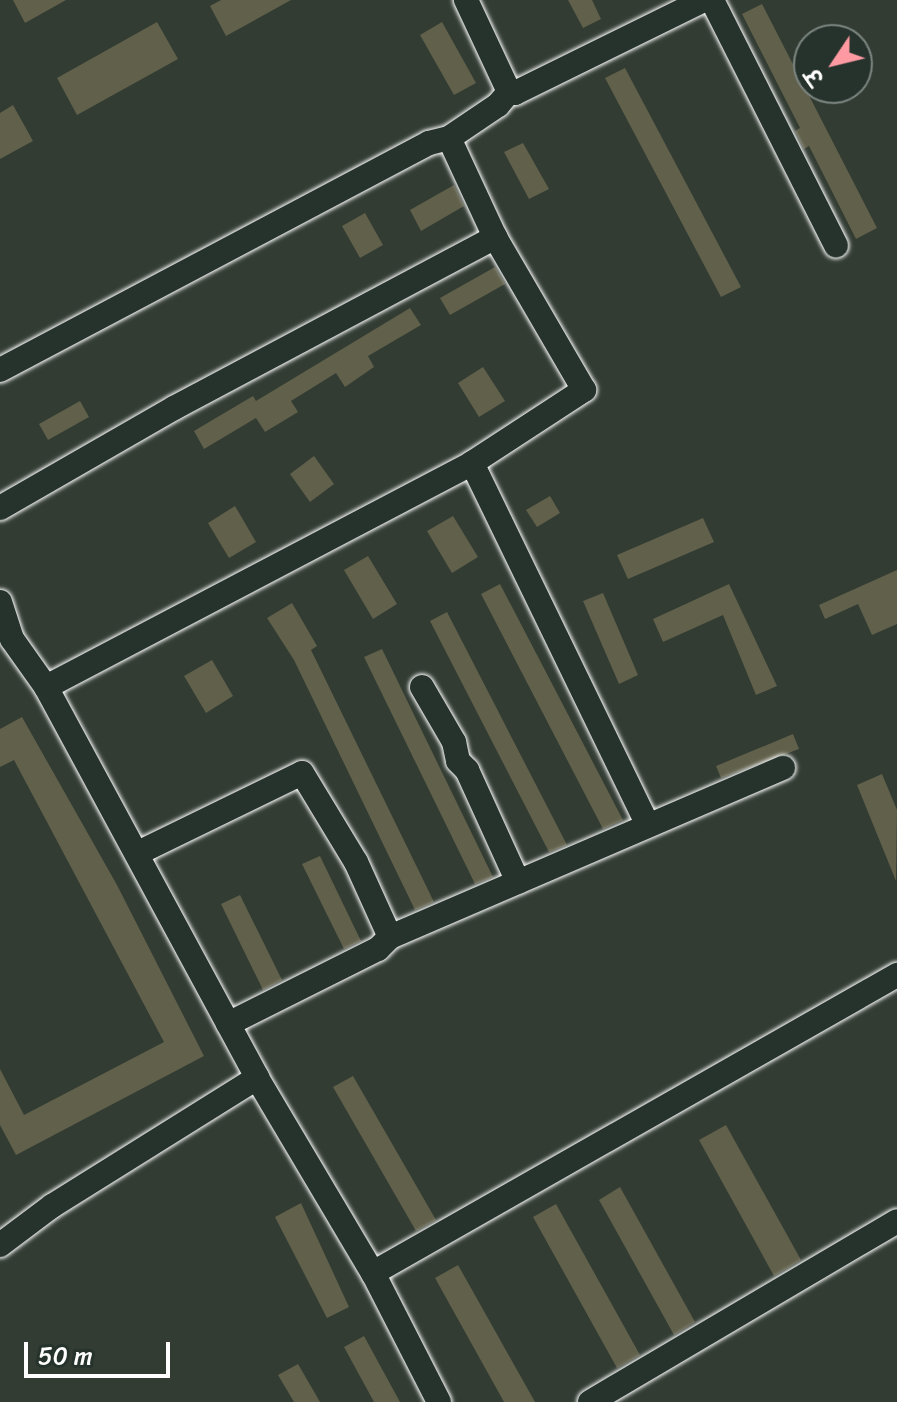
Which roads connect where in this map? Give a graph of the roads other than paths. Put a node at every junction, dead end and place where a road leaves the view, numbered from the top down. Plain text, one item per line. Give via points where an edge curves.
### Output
1 (466, 0) edge
2 (704, 0) edge
3 (712, 0) edge
4 (509, 92) junction
5 (449, 138) junction
6 (495, 237) junction
7 (836, 246) dead end
8 (0, 370) edge
9 (472, 463) junction
10 (0, 508) edge
11 (0, 602) edge
12 (6, 642) edge
13 (46, 687) junction
14 (422, 687) dead end
15 (783, 768) dead end
16 (647, 823) junction
17 (138, 853) junction
18 (518, 882) junction
19 (390, 937) junction
20 (897, 975) edge
21 (228, 1024) junction
22 (257, 1078) junction
23 (897, 1221) edge
24 (0, 1245) edge
25 (373, 1273) junction
26 (439, 1402) edge
27 (590, 1402) edge

1 - 4 street
2 - 4 street via 586,62
3 - 7 street
4 - 5 street
5 - 6 street
5 - 8 street via 429,143
6 - 9 street via 584,390
6 - 10 street via 174,408
9 - 13 street
9 - 16 street
11 - 12 street
12 - 13 street
13 - 17 street
14 - 18 street
15 - 16 street
16 - 18 street
17 - 19 street via 302,773 356,862
17 - 21 street
18 - 19 street
19 - 21 street via 378,949
20 - 25 street
21 - 22 street
22 - 24 street via 52,1206
22 - 25 street
23 - 27 street
25 - 26 street

